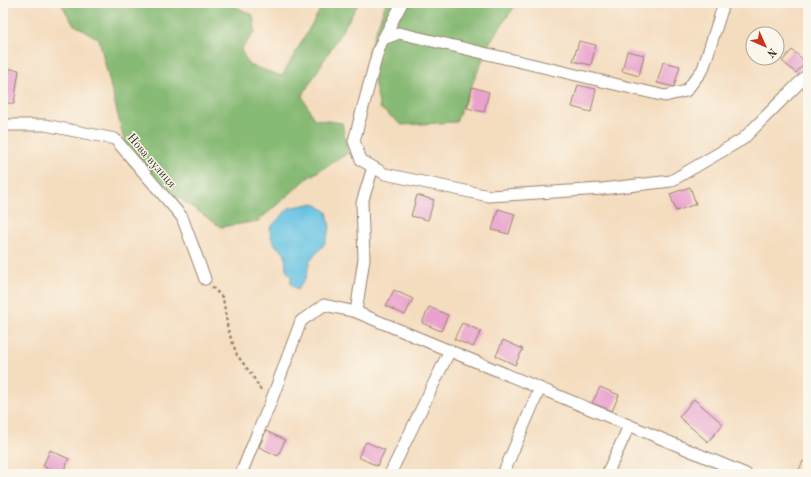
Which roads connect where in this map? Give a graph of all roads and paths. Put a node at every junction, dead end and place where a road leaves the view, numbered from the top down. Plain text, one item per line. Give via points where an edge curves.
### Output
1 (402, 3) edge
2 (724, 3) edge
3 (383, 39) junction
4 (808, 74) edge
5 (3, 125) edge
6 (373, 167) junction
7 (205, 279) joint
8 (356, 312) junction
9 (450, 350) junction
10 (540, 388) junction
11 (270, 404) junction
12 (629, 426) junction
13 (241, 474) edge
14 (390, 474) edge
15 (503, 474) edge
16 (607, 474) edge
17 (746, 474) edge

1 - 3 street
2 - 3 street via 703,69 686,91 665,96 399,33
3 - 6 street via 354,141 361,160
4 - 6 street via 743,139 671,182 489,196 385,174
5 - 7 street, Нова вулиця via 45,125 115,139 182,217
6 - 8 street via 362,203 364,259
7 - 11 path via 223,298 228,330 237,355
8 - 9 street
8 - 11 street via 324,305 301,322
9 - 10 street
9 - 14 street
10 - 12 street
10 - 15 street
11 - 13 street
12 - 16 street
12 - 17 street

